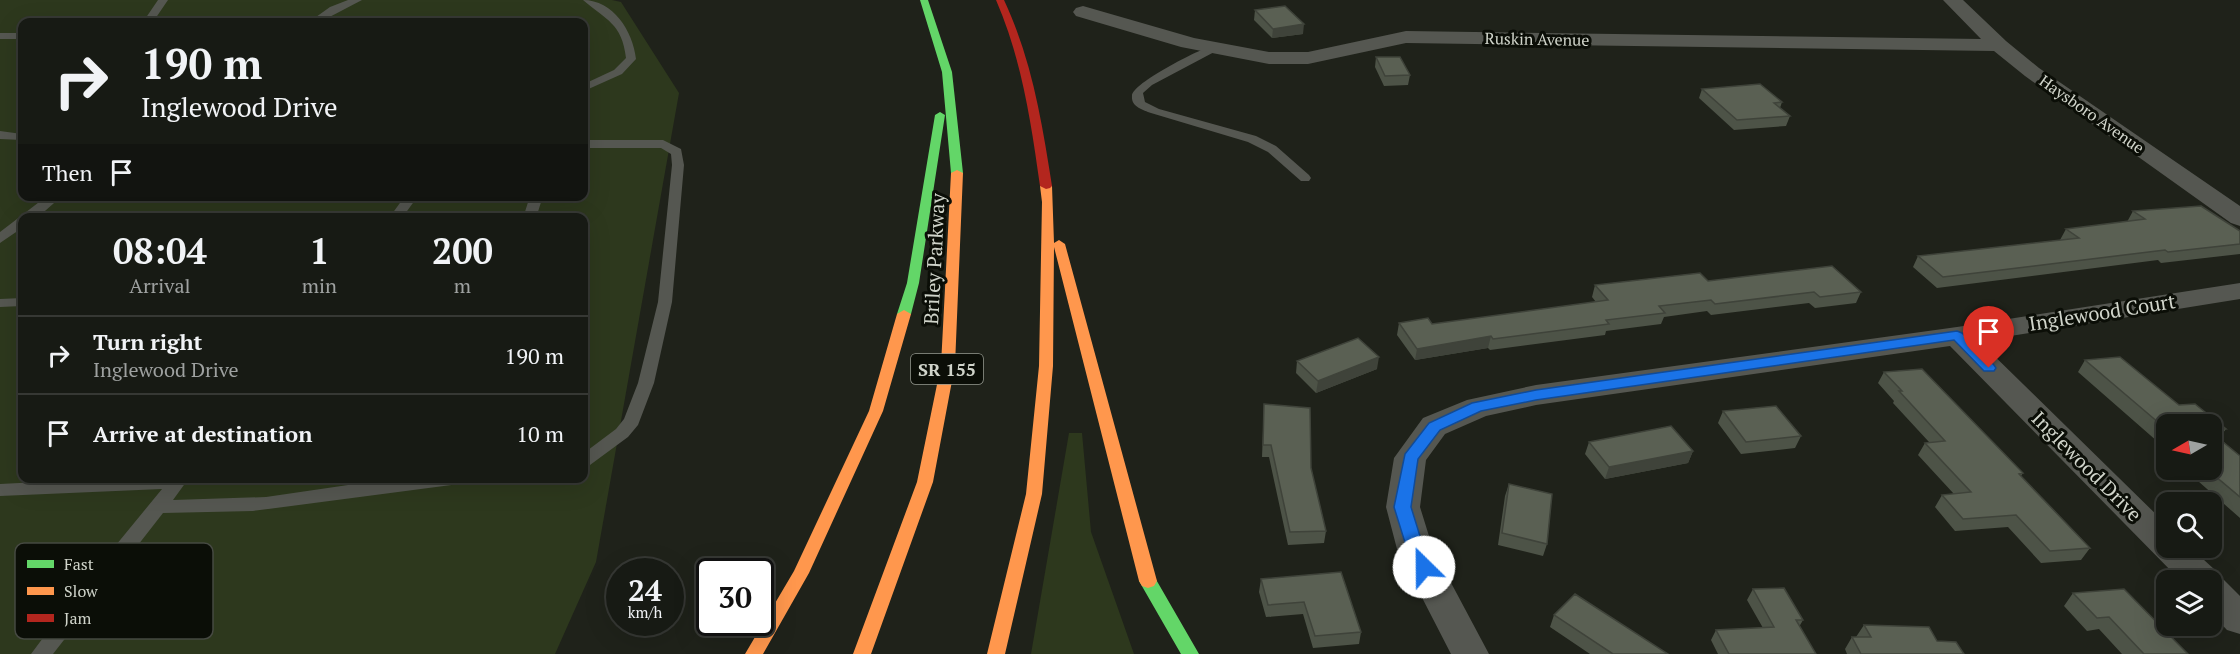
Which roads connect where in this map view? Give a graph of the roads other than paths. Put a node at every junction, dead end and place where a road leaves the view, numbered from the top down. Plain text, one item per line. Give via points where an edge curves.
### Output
1 (163, 0) edge
2 (357, 0) edge
3 (588, 0) edge
4 (924, 0) edge
5 (1000, 0) edge
6 (1952, 0) edge
7 (1083, 12) dead end
8 (151, 18) edge
9 (320, 18) edge
10 (0, 36) edge
11 (18, 36) edge
12 (1999, 45) junction
13 (1214, 48) junction
14 (947, 72) junction
15 (588, 86) edge
16 (0, 135) edge
17 (18, 137) edge
18 (588, 144) edge
19 (1305, 178) dead end
20 (50, 201) edge
21 (408, 201) edge
22 (1048, 202) junction
23 (34, 213) edge
24 (399, 213) edge
25 (2240, 218) edge
26 (18, 225) edge
27 (0, 239) edge
28 (2240, 291) edge
29 (18, 302) edge
30 (0, 303) edge
31 (1957, 336) junction
32 (588, 458) edge
33 (125, 483) edge
34 (177, 483) edge
35 (405, 483) edge
36 (0, 490) edge
37 (159, 506) junction
38 (2156, 535) edge
39 (128, 543) edge
40 (2179, 558) edge
41 (2192, 570) edge
42 (2222, 601) edge
43 (2240, 619) edge
44 (52, 639) edge
45 (41, 654) edge
46 (754, 654) edge
47 (862, 654) edge
48 (996, 654) edge
49 (1190, 654) edge
50 (1470, 654) edge

1 - 8 lane
2 - 9 lane
3 - 15 lane via 610,13 628,43 631,59 609,78
4 - 14 highway, Briley Parkway / SR 155
5 - 22 highway via 1030,84
6 - 12 street, Haysboro Avenue
7 - 13 street, Ruskin Avenue
10 - 11 lane
12 - 13 street, Ruskin Avenue via 1406,37 1293,59
12 - 25 street, Haysboro Avenue
13 - 19 lane via 1148,83 1138,92 1140,104 1252,139 1272,149
14 - 46 highway via 913,283 876,411 801,573
14 - 47 highway, Briley Parkway / SR 155 via 958,179 948,365 925,482
16 - 17 lane
18 - 32 lane via 663,144 677,152 678,165 665,302 646,383 632,421
20 - 23 lane
21 - 24 lane
22 - 48 highway via 1046,366 1034,494
22 - 49 highway via 1145,575
26 - 27 lane
28 - 31 street, Inglewood Court
29 - 30 lane
31 - 38 street, Inglewood Drive
31 - 50 street, Inglewood Court via 1536,395 1478,407 1434,426 1410,458 1402,507 1415,549
33 - 36 lane
34 - 37 lane
35 - 37 lane via 265,503
37 - 39 lane
40 - 41 street, Inglewood Drive
42 - 43 street
44 - 45 lane

